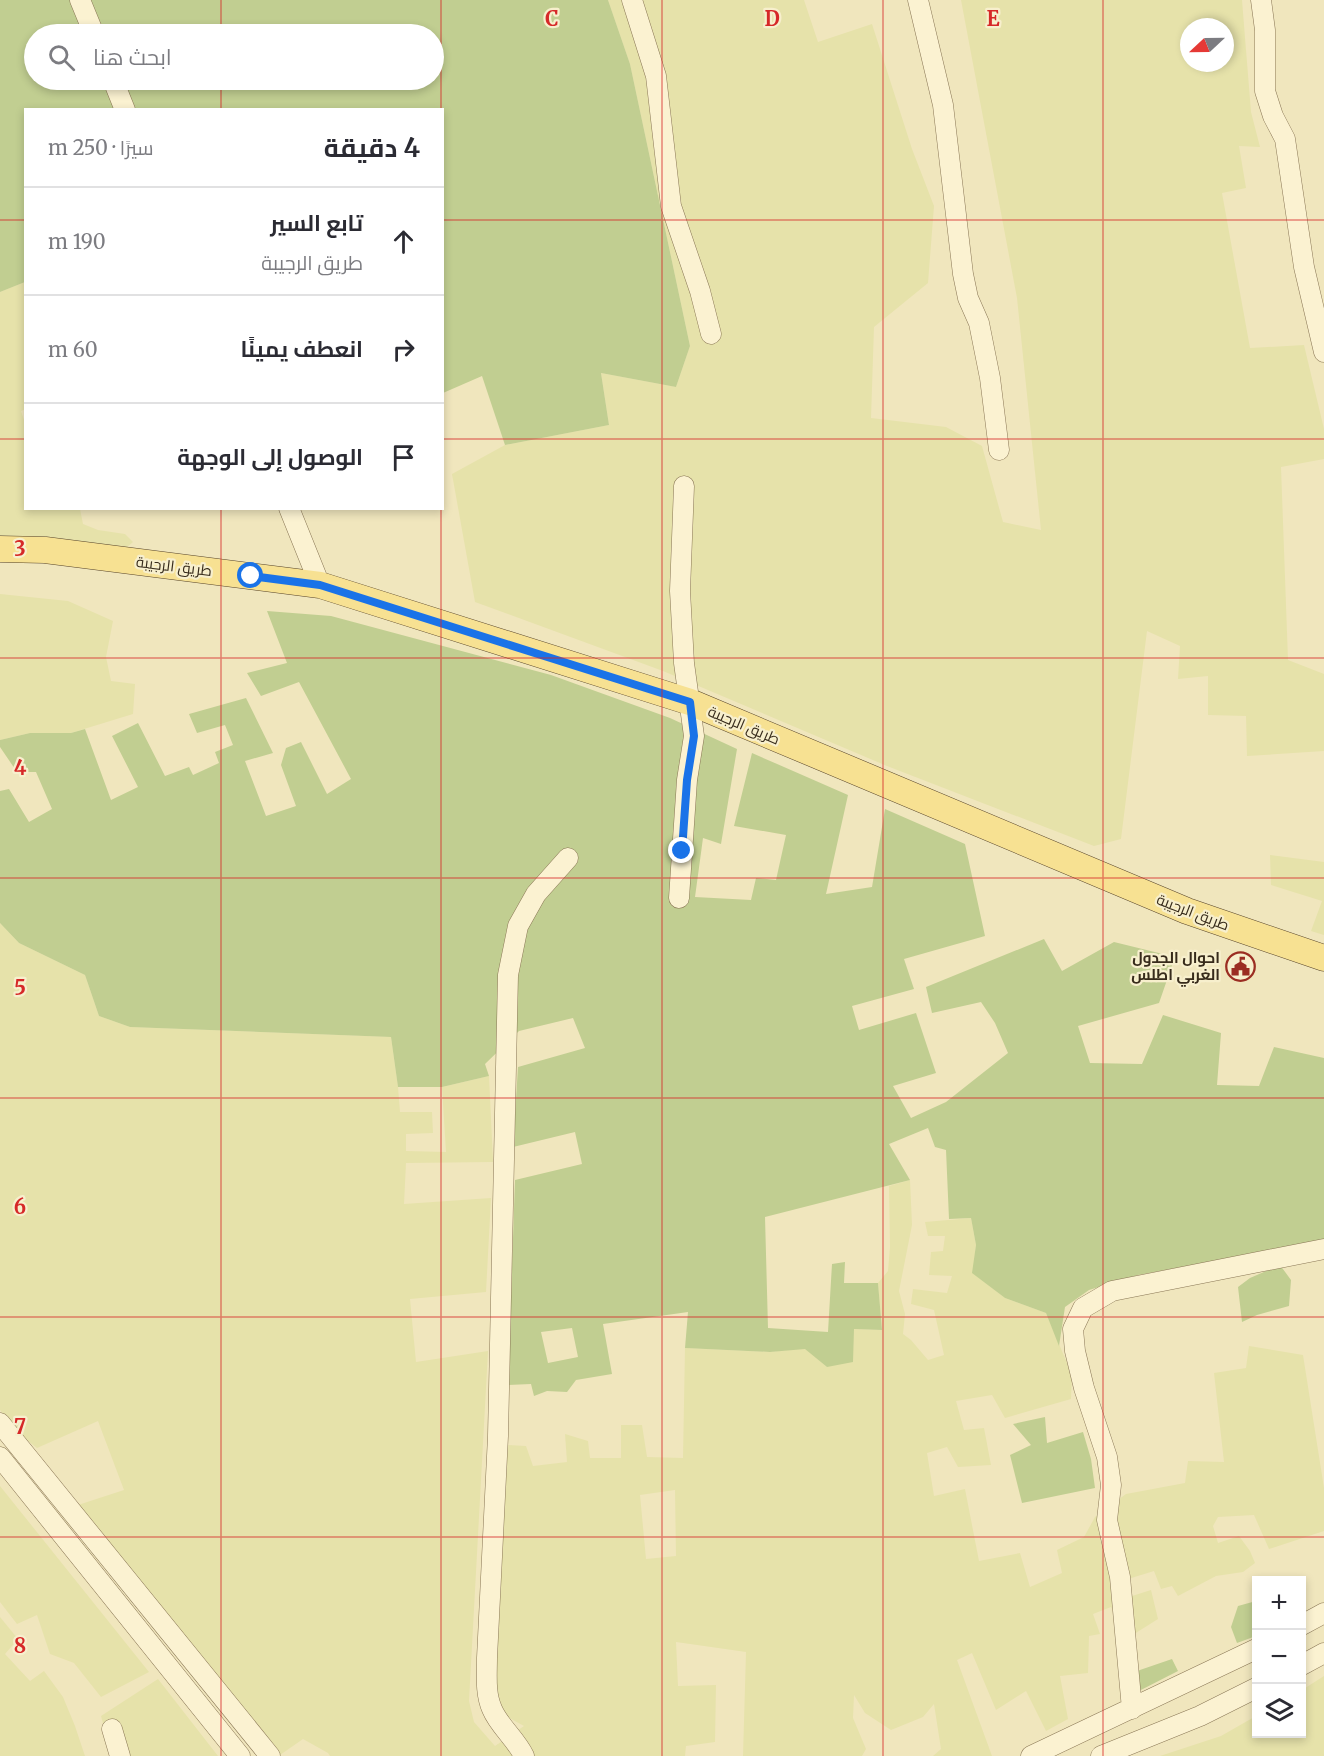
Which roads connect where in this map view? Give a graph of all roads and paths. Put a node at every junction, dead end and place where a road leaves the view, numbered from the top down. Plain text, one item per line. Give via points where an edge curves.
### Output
1 (80, 0) edge
2 (632, 0) edge
3 (918, 0) edge
4 (1262, 0) edge
5 (90, 24) edge
6 (117, 90) edge
7 (124, 108) edge
8 (711, 334) dead end
9 (1324, 352) edge
10 (999, 450) dead end
11 (684, 486) dead end
12 (290, 510) edge
13 (0, 549) edge
14 (320, 585) junction
15 (690, 702) junction
16 (568, 858) dead end
17 (679, 898) dead end
18 (1324, 958) edge
19 (1324, 1250) edge
20 (0, 1423) edge
21 (0, 1457) edge
22 (1324, 1613) edge
23 (1306, 1623) edge
24 (1252, 1651) edge
25 (1324, 1653) edge
26 (1306, 1663) edge
27 (1252, 1690) edge
28 (1132, 1709) junction
29 (112, 1729) dead end
30 (120, 1756) edge
31 (240, 1756) edge
32 (270, 1756) edge
33 (524, 1756) edge
34 (1031, 1756) edge
35 (1101, 1756) edge

1 - 5 street
2 - 8 street via 656,76 671,206
3 - 10 street via 943,105 963,274 979,323
4 - 9 street via 1264,91 1284,139 1304,267
6 - 7 street
11 - 15 street via 680,591
12 - 14 street
13 - 14 main road, طريق الرجيبة via 45,550
14 - 15 main road, طريق الرجيبة
15 - 17 street via 694,736
15 - 18 main road, طريق الرجيبة via 1187,911
16 - 33 street via 536,894 518,926 508,975 498,1436 487,1692 492,1711
19 - 28 street via 1112,1291 1083,1308 1073,1329 1082,1379 1107,1456 1111,1485 1107,1520 1120,1577
20 - 32 street
21 - 31 street
22 - 23 street
24 - 28 street
25 - 26 street
27 - 35 street
28 - 34 street
29 - 30 street

